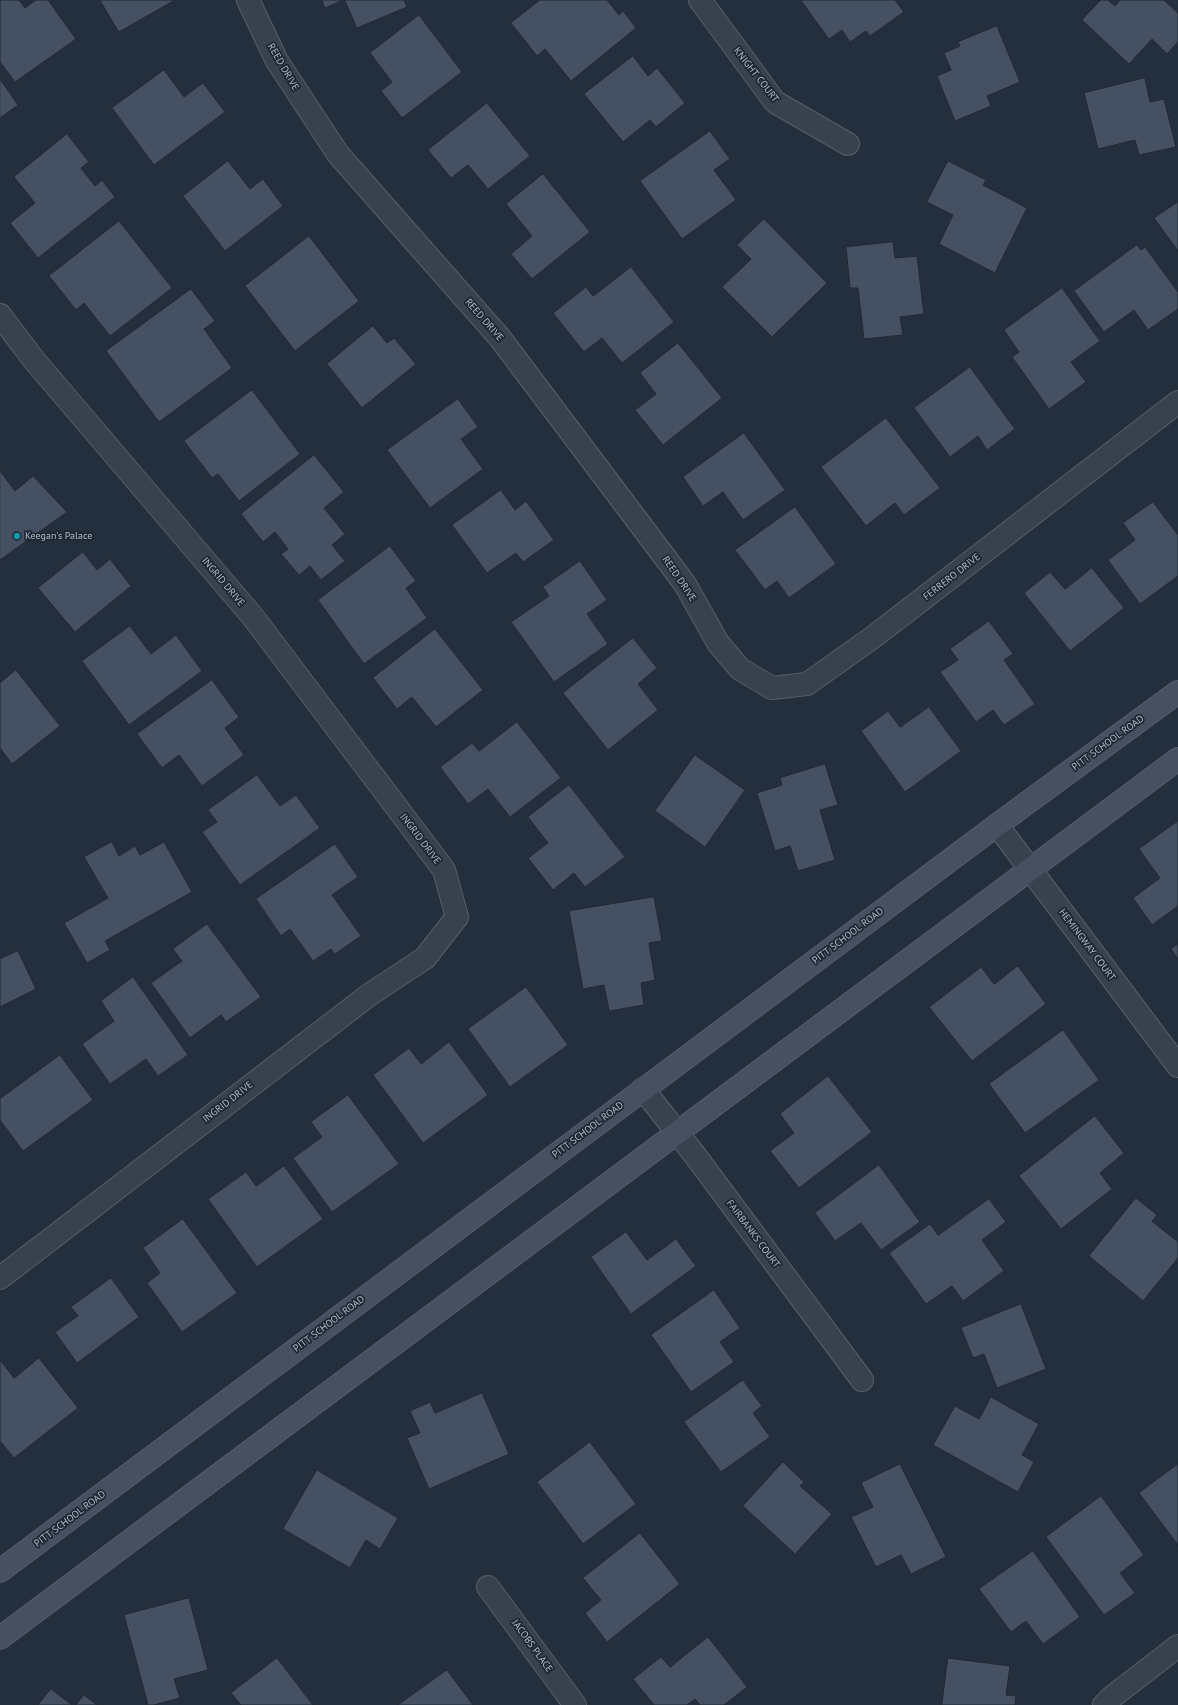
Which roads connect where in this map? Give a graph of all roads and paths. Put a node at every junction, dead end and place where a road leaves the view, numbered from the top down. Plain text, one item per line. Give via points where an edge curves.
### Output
1 (248, 0) edge
2 (700, 0) edge
3 (848, 144) dead end
4 (0, 315) edge
5 (1178, 402) edge
6 (718, 643) joint
7 (1178, 692) edge
8 (1178, 758) edge
9 (997, 825) junction
10 (1030, 869) junction
11 (1178, 1066) edge
12 (644, 1089) junction
13 (677, 1133) junction
14 (0, 1278) edge
15 (862, 1380) dead end
16 (0, 1571) edge
17 (488, 1587) dead end
18 (0, 1638) edge
19 (1178, 1646) edge
20 (575, 1705) edge
21 (1104, 1705) edge

1 - 6 street, REED DRIVE via 277,61 338,154 500,338 685,584
2 - 3 street, KNIGHT COURT via 775,102
4 - 14 street, INGRID DRIVE via 34,360 253,617 444,870 457,917 425,958 368,995
5 - 6 street, FERRERO DRIVE via 872,638 808,684 772,688 740,669
7 - 9 main road, PITT SCHOOL ROAD
8 - 10 main road
9 - 10 street, HEMINGWAY COURT
9 - 12 main road, PITT SCHOOL ROAD
10 - 11 street, HEMINGWAY COURT
10 - 13 main road
12 - 13 street, FAIRBANKS COURT
12 - 16 main road, PITT SCHOOL ROAD
13 - 15 street, FAIRBANKS COURT
13 - 18 main road
17 - 20 street, JACOBS PLACE
19 - 21 street via 1112,1696

